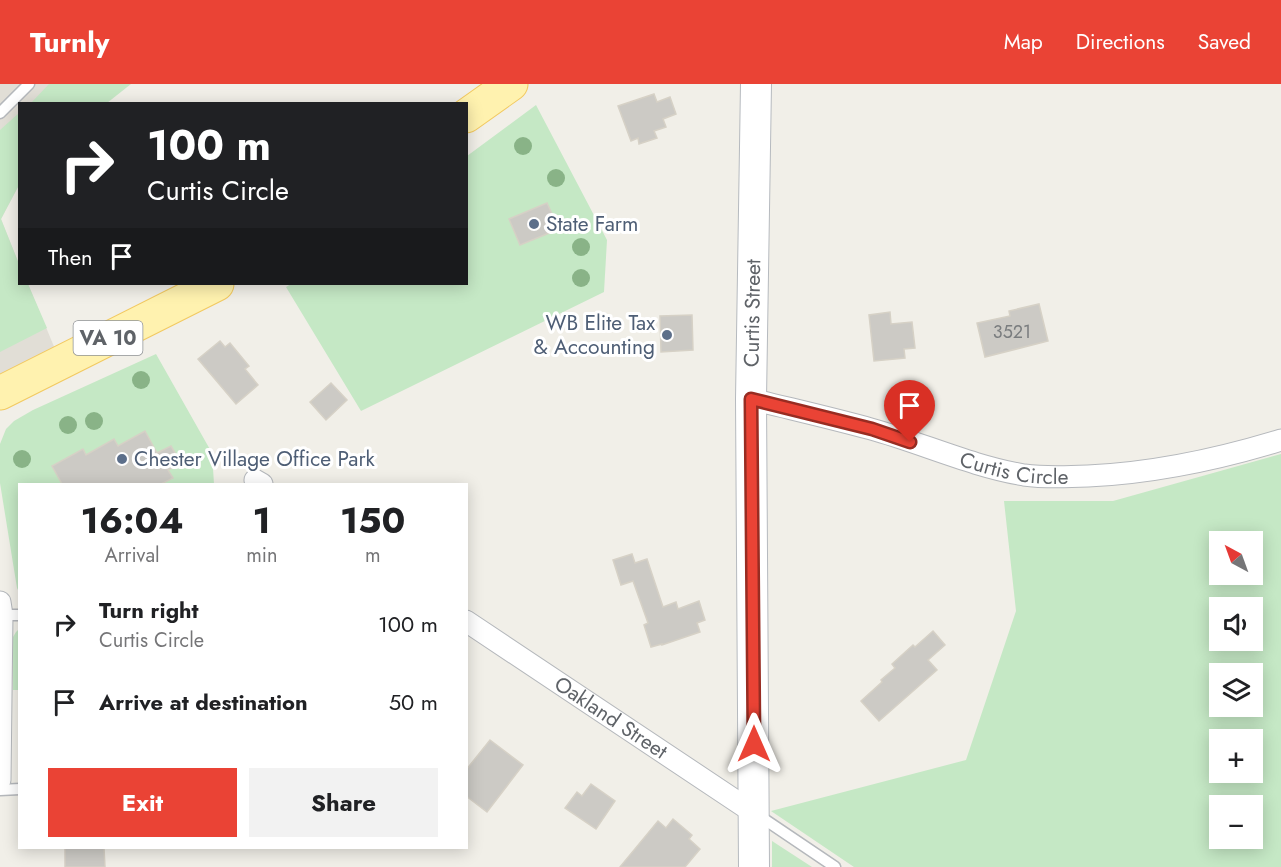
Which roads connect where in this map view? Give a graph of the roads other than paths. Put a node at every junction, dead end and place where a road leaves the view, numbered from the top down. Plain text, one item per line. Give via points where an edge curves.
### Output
1 (29, 84) edge
2 (511, 84) edge
3 (756, 84) edge
4 (0, 113) edge
5 (468, 115) edge
6 (215, 285) edge
7 (0, 393) edge
8 (751, 399) junction
9 (1281, 440) edge
10 (7, 611) edge
11 (468, 622) edge
12 (0, 780) edge
13 (18, 789) edge
14 (0, 790) edge
15 (754, 813) junction
16 (754, 867) edge
17 (835, 867) edge

1 - 4 lane
2 - 5 main road
3 - 8 street, Curtis Street
6 - 7 main road, VA 10
8 - 9 street, Curtis Circle via 872,429 966,461 1025,475 1117,475
8 - 15 street, Curtis Street
10 - 12 street
11 - 15 street, Oakland Street
13 - 14 lane
15 - 16 street, Curtis Street
15 - 17 lane

